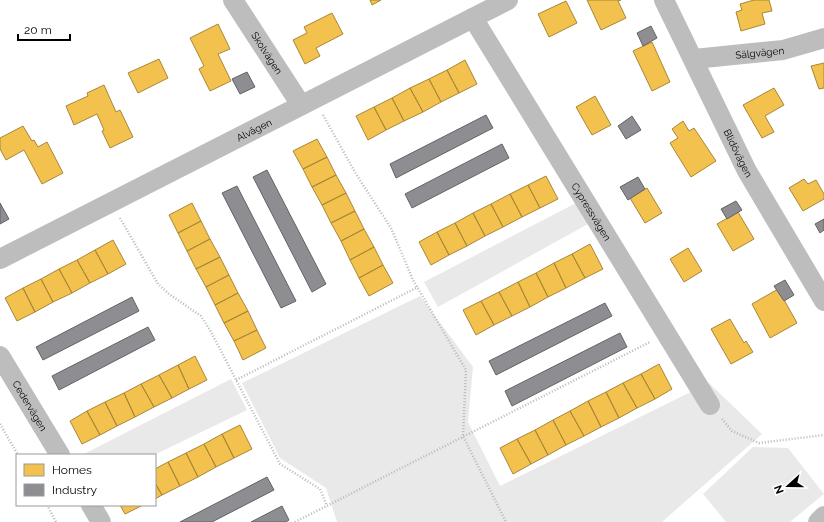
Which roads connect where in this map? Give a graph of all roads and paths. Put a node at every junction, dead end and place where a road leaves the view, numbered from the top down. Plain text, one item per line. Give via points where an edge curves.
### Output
1 (233, 0) edge
2 (508, 0) edge
3 (664, 0) edge
4 (473, 18) junction
5 (824, 38) edge
6 (694, 59) junction
7 (308, 102) junction
8 (112, 203) junction
9 (0, 260) edge
10 (418, 287) junction
11 (824, 300) edge
12 (666, 334) junction
13 (0, 356) edge
14 (236, 380) junction
15 (710, 405) joint
16 (0, 424) edge
17 (824, 435) edge
18 (463, 436) junction
19 (17, 454) edge
20 (59, 454) edge
21 (48, 506) edge
22 (92, 506) edge
23 (327, 506) junction
24 (824, 516) edge
25 (56, 522) edge
26 (101, 522) edge
27 (295, 522) edge
28 (506, 522) edge
29 (818, 522) edge

1 - 7 street, Skolvägen
2 - 4 street, Alvägen
3 - 6 street, Blidövägen
4 - 7 street, Alvägen
4 - 12 street, Cypressvägen
5 - 6 street, Sälgvägen via 783,50
6 - 11 street, Blidövägen via 747,171
7 - 8 street, Alvägen
7 - 10 path via 391,228
8 - 9 street, Alvägen
8 - 14 path via 158,284 168,294 201,316
10 - 14 path
10 - 18 path via 466,370
12 - 15 street, Cypressvägen
12 - 18 path
13 - 20 street, Cedervägen
14 - 23 path via 280,464 320,489
15 - 17 path via 732,431 759,443
16 - 19 path
18 - 23 path
18 - 28 path
21 - 25 path
22 - 26 street
23 - 27 path
24 - 29 street

